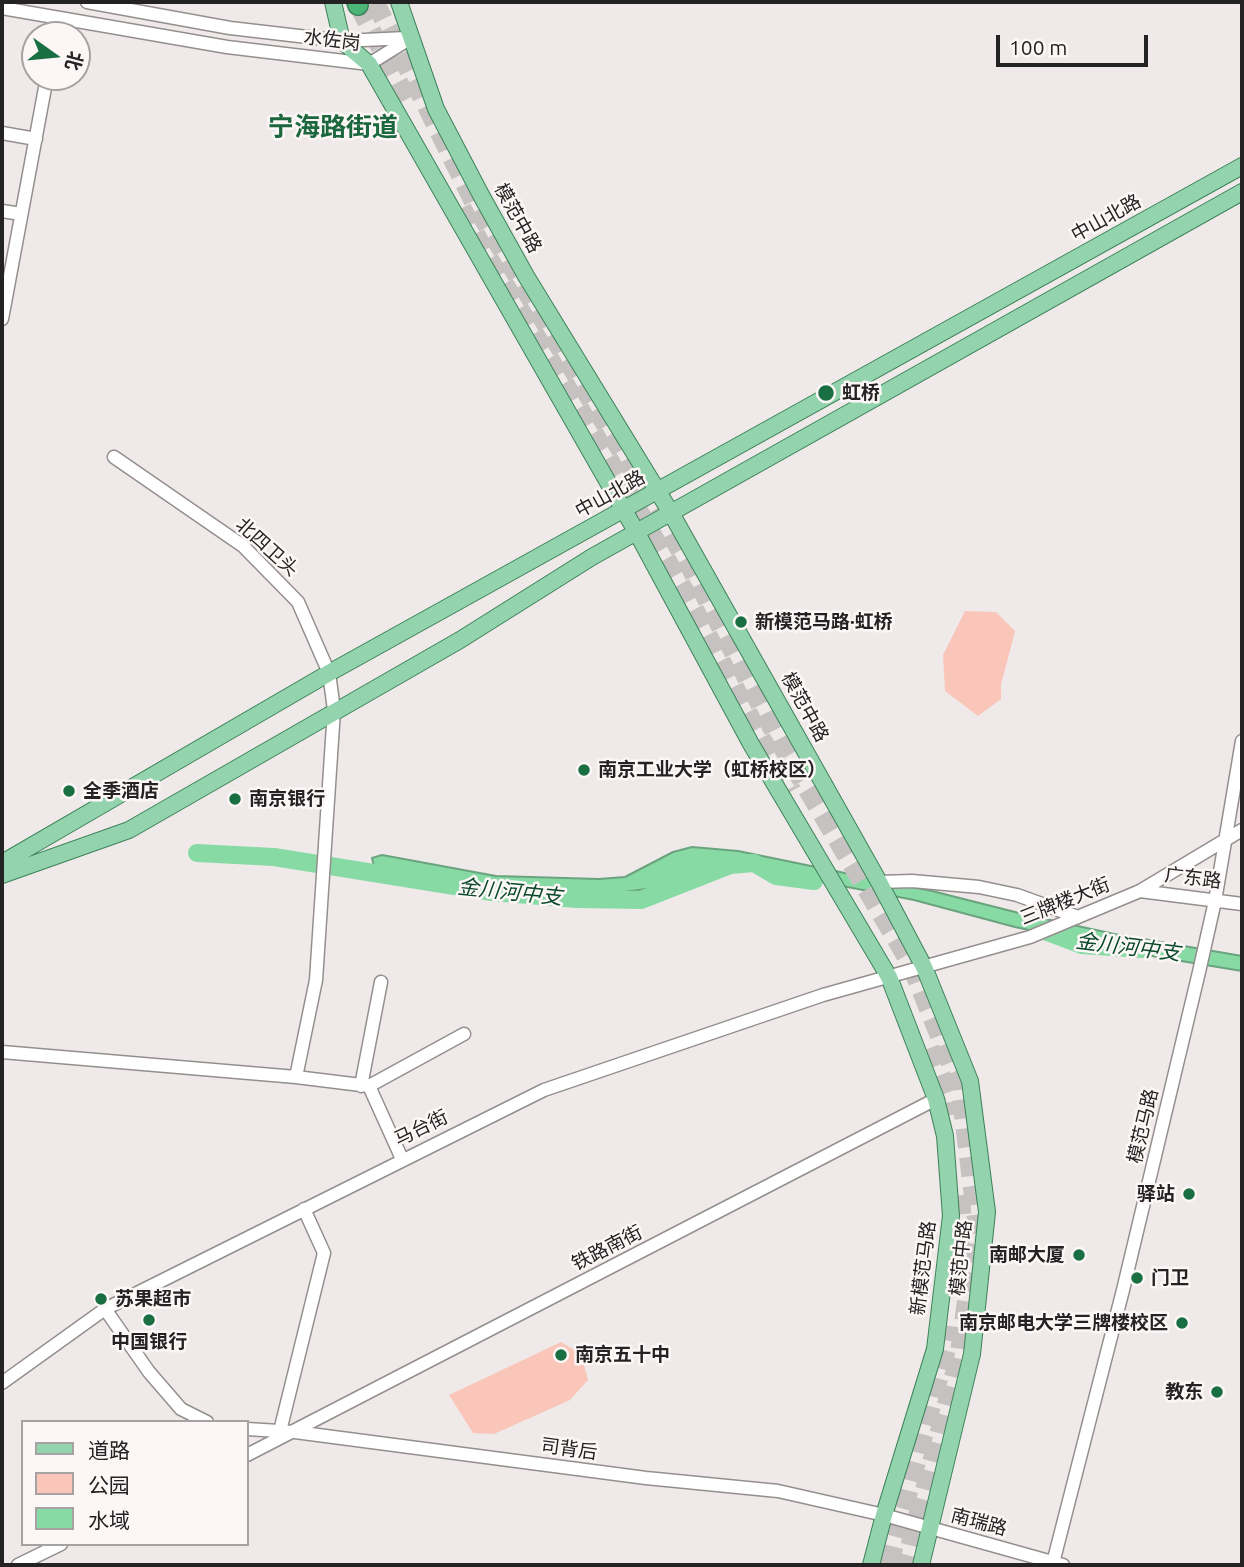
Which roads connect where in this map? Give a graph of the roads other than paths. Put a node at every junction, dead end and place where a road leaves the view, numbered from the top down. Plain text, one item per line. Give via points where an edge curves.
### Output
1 (87, 2) edge
2 (333, 2) edge
3 (399, 2) edge
4 (2, 8) edge
5 (58, 18) junction
6 (57, 21) edge
7 (411, 38) junction
8 (342, 41) junction
9 (369, 64) junction
10 (45, 91) edge
11 (2, 133) edge
12 (36, 139) junction
13 (1242, 166) edge
14 (1242, 192) edge
15 (2, 211) edge
16 (21, 214) junction
17 (2, 319) edge
18 (114, 457) dead end
19 (657, 492) junction
20 (624, 510) junction
21 (671, 513) junction
22 (636, 533) junction
23 (329, 673) junction
24 (334, 710) junction
25 (1242, 741) edge
26 (1242, 831) edge
27 (1224, 841) junction
28 (2, 863) edge
29 (2, 875) edge
30 (879, 882) junction
31 (1140, 891) junction
32 (1215, 901) junction
33 (1242, 904) edge
34 (1078, 917) junction
35 (924, 967) junction
36 (889, 978) junction
37 (381, 982) dead end
38 (464, 1034) dead end
39 (2, 1052) edge
40 (296, 1077) junction
41 (365, 1086) junction
42 (936, 1098) junction
43 (402, 1159) junction
44 (304, 1209) junction
45 (105, 1309) junction
46 (2, 1383) edge
47 (203, 1420) edge
48 (248, 1429) edge
49 (280, 1431) junction
50 (295, 1432) junction
51 (248, 1455) edge
52 (884, 1515) junction
53 (929, 1528) junction
54 (57, 1546) edge
55 (1058, 1564) edge
56 (18, 1565) edge
57 (872, 1565) edge
58 (921, 1565) edge

1 - 8 street, 水佐岗 via 230,28
2 - 8 main road
3 - 7 main road, 模范中路
4 - 5 street, 水佐岗
5 - 6 street
5 - 9 street, 水佐岗 via 227,47
7 - 8 street, 水佐岗
7 - 9 street, 水佐岗
7 - 19 main road, 模范中路 via 436,109 482,197
8 - 9 main road
9 - 20 main road
10 - 12 street
11 - 12 street
12 - 16 street
13 - 19 main road, 中山北路
14 - 21 main road
15 - 16 street
16 - 17 street
18 - 23 street, 北四卫头 via 243,546 298,602
19 - 20 main road, 中山北路
19 - 21 main road, 模范中路
20 - 22 main road
20 - 23 main road, 中山北路
21 - 22 main road
21 - 30 main road, 模范中路
22 - 24 main road
22 - 36 main road via 758,756
23 - 24 street, 北四卫头
23 - 28 main road, 中山北路
24 - 29 main road via 129,830
24 - 40 street, 北四卫头 via 316,979
25 - 27 street, 模范马路
26 - 27 street, 三牌楼大街
27 - 31 street, 三牌楼大街
27 - 32 street, 模范马路
30 - 34 street via 979,887
30 - 35 main road, 模范中路
31 - 32 street, 广东路
31 - 34 street, 三牌楼大街
32 - 33 street, 广东路
32 - 55 street, 模范马路
34 - 35 street, 三牌楼大街 via 1030,937
35 - 36 street, 三牌楼大街
35 - 53 main road, 模范中路 via 970,1081 987,1212 972,1354
36 - 42 main road, 新模范马路
36 - 43 street, 马台街 via 824,995 544,1090
37 - 41 street
38 - 41 street
39 - 40 street
40 - 41 street
41 - 43 street
42 - 50 street, 铁路南街
42 - 52 main road, 新模范马路 via 945,1136 951,1216 935,1349
43 - 44 street, 马台街
44 - 45 street, 马台街
44 - 49 street via 324,1253
45 - 46 street, 马台街
45 - 47 street via 181,1409
48 - 49 street, 司背后
49 - 50 street, 司背后
50 - 51 street, 铁路南街
50 - 52 street, 司背后 via 778,1491
52 - 53 street, 南瑞路
52 - 57 main road, 新模范马路
53 - 55 street, 南瑞路
53 - 58 main road, 模范中路
54 - 56 street

